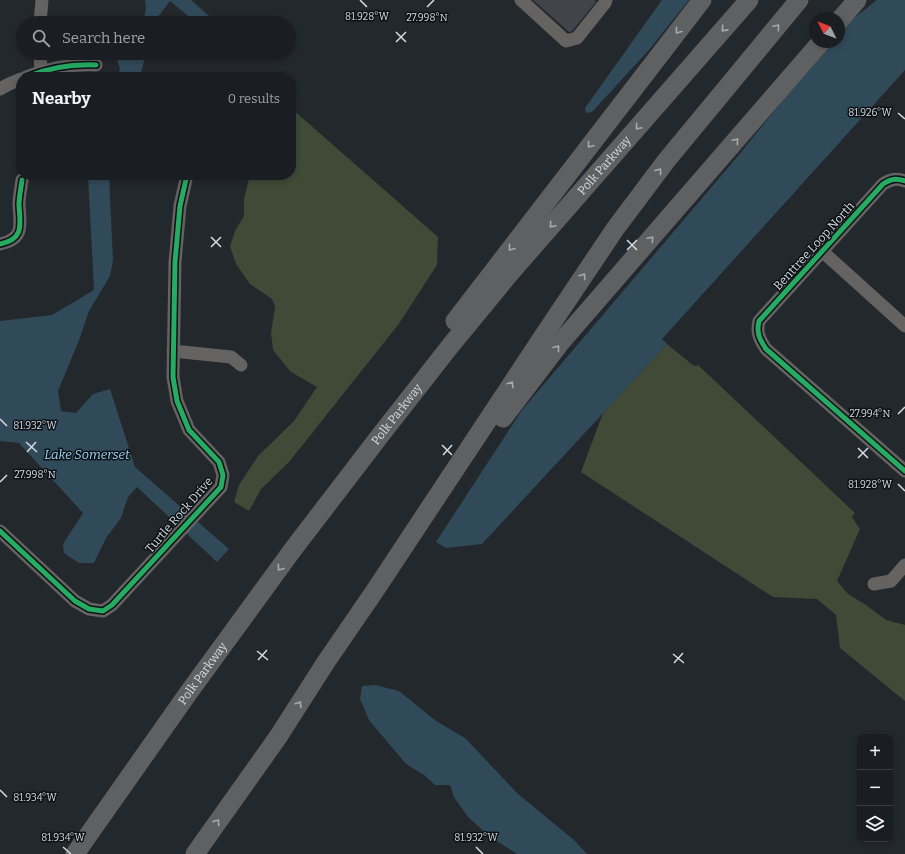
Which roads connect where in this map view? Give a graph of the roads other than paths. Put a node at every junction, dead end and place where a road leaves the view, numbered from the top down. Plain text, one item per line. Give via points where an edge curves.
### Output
1 (42, 0) edge
2 (521, 0) edge
3 (606, 0) edge
4 (702, 0) edge
5 (749, 0) edge
6 (799, 0) edge
7 (857, 0) edge
8 (845, 14) edge
9 (41, 16) edge
10 (816, 48) edge
11 (40, 60) edge
12 (96, 65) dead end
13 (41, 72) joint
14 (16, 81) edge
15 (0, 89) edge
16 (22, 180) dead end
17 (185, 180) edge
18 (899, 180) edge
19 (0, 244) edge
20 (823, 252) junction
21 (905, 326) edge
22 (173, 351) junction
23 (242, 365) dead end
24 (905, 471) edge
25 (0, 531) edge
26 (294, 548) junction
27 (905, 565) edge
28 (874, 584) dead end
29 (374, 592) junction
30 (75, 854) edge
31 (195, 854) edge

1 - 9 street
2 - 3 street via 566,41 577,38
4 -> 26 highway via 466,306 324,496
5 -> 26 highway, Polk Parkway via 511,272
29 -> 6 highway via 615,230 666,161
7 - 8 highway
29 -> 10 highway via 398,565 561,342
11 - 13 street
12 - 13 street via 60,67
14 - 15 street
16 - 19 street via 19,232 12,240
17 - 22 street, Turtle Rock Drive via 175,262
18 - 20 street, Benttree Loop North via 889,180 883,184
20 - 21 street
20 - 24 street, Benttree Loop North via 759,322 760,341
22 - 23 street via 231,357
22 - 25 street, Turtle Rock Drive via 173,377 177,401 190,430 218,462 223,475 220,486 112,605 102,611 89,609 75,601
26 -> 30 highway, Polk Parkway
27 - 28 street via 891,581
31 -> 29 highway via 278,737

